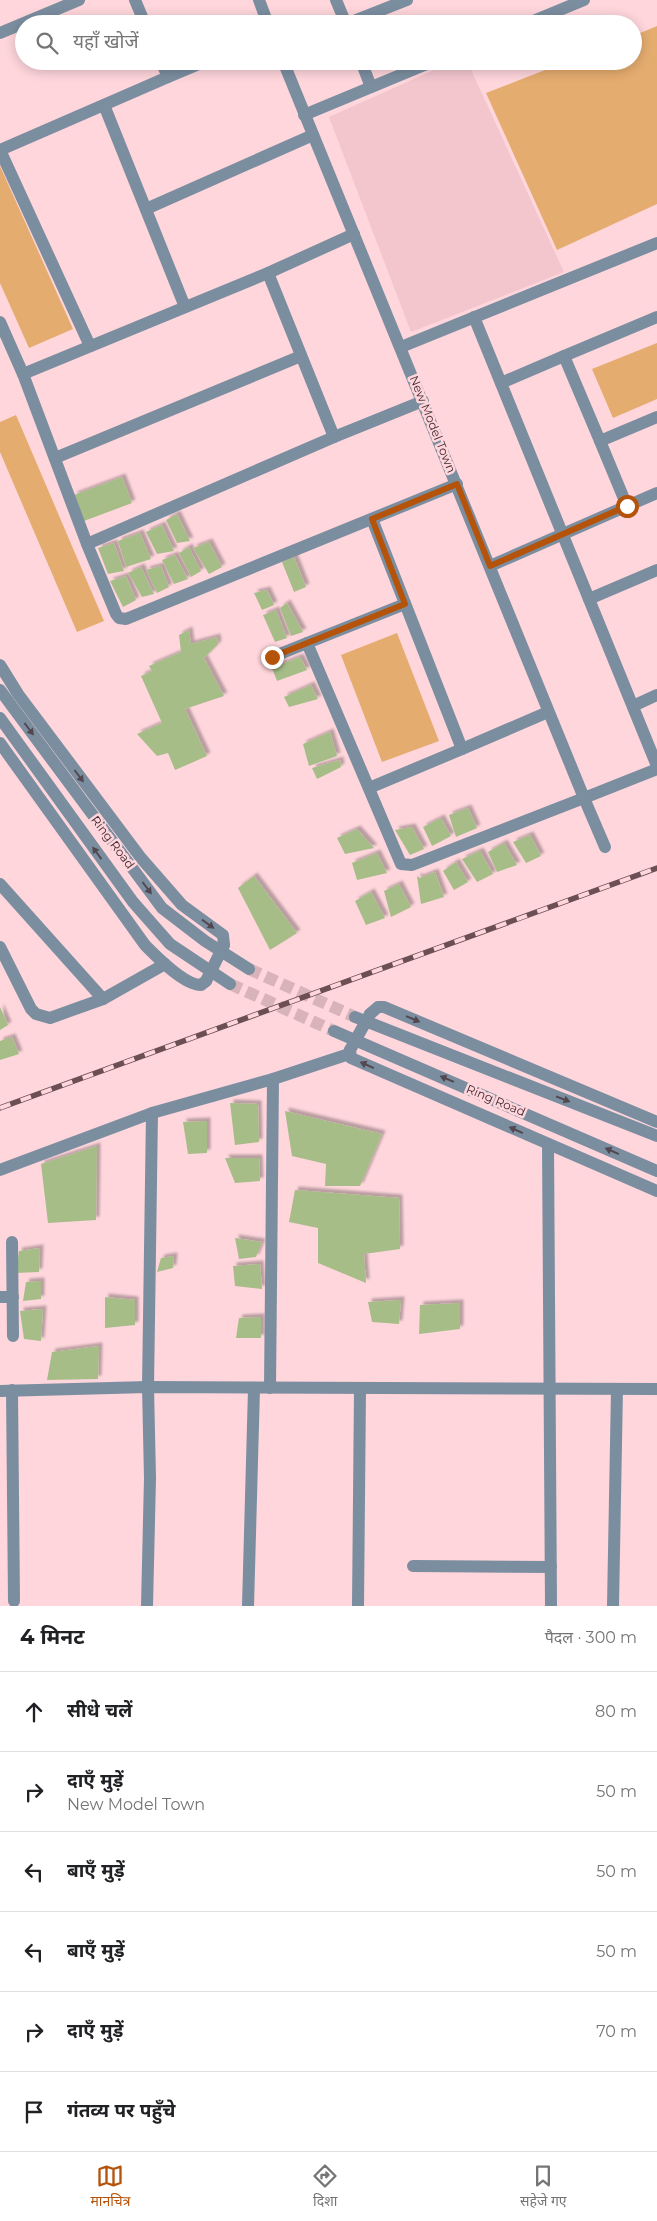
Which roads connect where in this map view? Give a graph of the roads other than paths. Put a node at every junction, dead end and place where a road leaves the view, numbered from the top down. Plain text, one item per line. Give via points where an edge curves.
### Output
1 (78, 0) edge
2 (135, 0) edge
3 (259, 0) edge
4 (336, 0) edge
5 (407, 0) edge
6 (584, 0) edge
7 (43, 15) edge
8 (142, 15) edge
9 (265, 15) edge
10 (342, 15) edge
11 (369, 15) edge
12 (548, 15) edge
13 (15, 27) edge
14 (0, 33) edge
15 (165, 70) edge
16 (185, 70) edge
17 (287, 70) edge
18 (364, 70) edge
19 (412, 70) edge
20 (168, 77) junction
21 (371, 87) junction
22 (104, 105) junction
23 (304, 114) junction
24 (313, 135) junction
25 (146, 209) junction
26 (354, 234) junction
27 (657, 243) edge
28 (268, 273) junction
29 (185, 307) junction
30 (657, 317) edge
31 (474, 318) junction
32 (0, 322) edge
33 (90, 346) junction
34 (401, 347) junction
35 (301, 356) junction
36 (564, 356) junction
37 (22, 374) junction
38 (501, 383) junction
39 (424, 401) junction
40 (657, 417) edge
41 (334, 437) junction
42 (600, 442) junction
43 (55, 458) junction
44 (457, 484) junction
45 (657, 493) edge
46 (627, 506) junction
47 (372, 519) junction
48 (562, 533) junction
49 (87, 544) junction
50 (490, 566) junction
51 (656, 574) edge
52 (589, 599) junction
53 (405, 604) junction
54 (307, 643) junction
55 (272, 657) dead end
56 (0, 665) edge
57 (0, 690) edge
58 (657, 695) edge
59 (633, 706) junction
60 (548, 712) junction
61 (0, 718) edge
62 (0, 743) edge
63 (462, 749) junction
64 (657, 768) edge
65 (369, 788) junction
66 (584, 798) junction
67 (605, 847) dead end
68 (0, 884) edge
69 (0, 947) edge
70 (165, 964) junction
71 (249, 969) tunnel mouth
72 (230, 984) tunnel mouth
73 (103, 999) junction
74 (355, 1017) tunnel mouth
75 (334, 1031) tunnel mouth
76 (350, 1052) junction
77 (273, 1079) junction
78 (152, 1113) junction
79 (657, 1122) edge
80 (657, 1136) edge
81 (548, 1144) junction
82 (0, 1170) edge
83 (657, 1171) edge
84 (657, 1191) edge
85 (12, 1242) dead end
86 (13, 1297) junction
87 (0, 1298) edge
88 (13, 1336) dead end
89 (148, 1387) junction
90 (270, 1388) junction
91 (617, 1388) junction
92 (657, 1388) edge
93 (254, 1389) junction
94 (360, 1389) junction
95 (548, 1389) junction
96 (6, 1390) edge
97 (413, 1566) dead end
98 (551, 1567) junction
99 (14, 1601) dead end
100 (147, 1606) edge
101 (248, 1606) edge
102 (358, 1606) edge
103 (551, 1606) edge
104 (613, 1606) edge

1 - 7 street
2 - 8 street
3 - 9 street
4 - 10 street
5 - 11 street
6 - 12 street
13 - 14 street
15 - 20 street
16 - 20 street
17 - 23 street, New Model Town
18 - 21 street
19 - 21 street
20 - 22 street
21 - 23 street
22 - 25 street
22 - 33 street via 0,150
23 - 24 street, New Model Town
24 - 25 street
24 - 26 street, New Model Town
25 - 29 street
26 - 28 street
26 - 34 street, New Model Town
27 - 31 street
28 - 29 street
28 - 35 street
29 - 33 street
30 - 36 street
31 - 34 street
31 - 38 street
32 - 37 street
33 - 37 street
34 - 39 street, New Model Town
35 - 41 street
35 - 43 street
36 - 38 street
36 - 42 street
37 - 43 street
38 - 48 street
39 - 41 street
39 - 44 street, New Model Town
40 - 42 street
41 - 49 street
42 - 46 street
43 - 49 street
44 - 47 street
44 - 50 street, New Model Town
45 - 46 street
46 - 48 street
47 - 49 street via 126,619 116,614
47 - 53 street
48 - 50 street
48 - 52 street
50 - 60 street, New Model Town
51 - 52 street
52 - 59 street
53 - 54 street
53 - 63 street
54 - 55 street
54 - 65 street
56 -> 70 street, bridge via 140,858 182,905 223,936 224,945 201,985 191,983
57 -> 71 street, Ring Road via 162,908 204,941
58 - 59 street
59 - 64 street
60 - 63 street
60 - 66 street, New Model Town
72 -> 61 street, Ring Road via 170,944 133,902
62 - 70 street via 145,946
63 - 65 street
64 - 66 street
65 - 66 street via 399,861 407,865
66 - 67 street, New Model Town
68 - 73 street
69 - 73 street via 36,1014 50,1018
70 - 73 street
74 -> 80 street, Ring Road
83 -> 75 street, Ring Road
76 - 77 street
76 -> 79 street, bridge via 370,1014 378,1007 384,1007
81 -> 76 street via 351,1058
77 - 78 street
77 - 90 street
78 - 82 street
78 - 89 street
81 - 84 street
81 - 95 street
85 - 86 street
86 - 87 street
86 - 88 street
89 - 93 street
89 - 96 street
89 - 100 street
90 - 93 street
90 - 94 street
91 - 92 street
91 - 95 street
91 - 104 street
93 - 101 street
94 - 95 street
94 - 102 street
95 - 98 street
96 - 99 street
97 - 98 street
98 - 103 street

